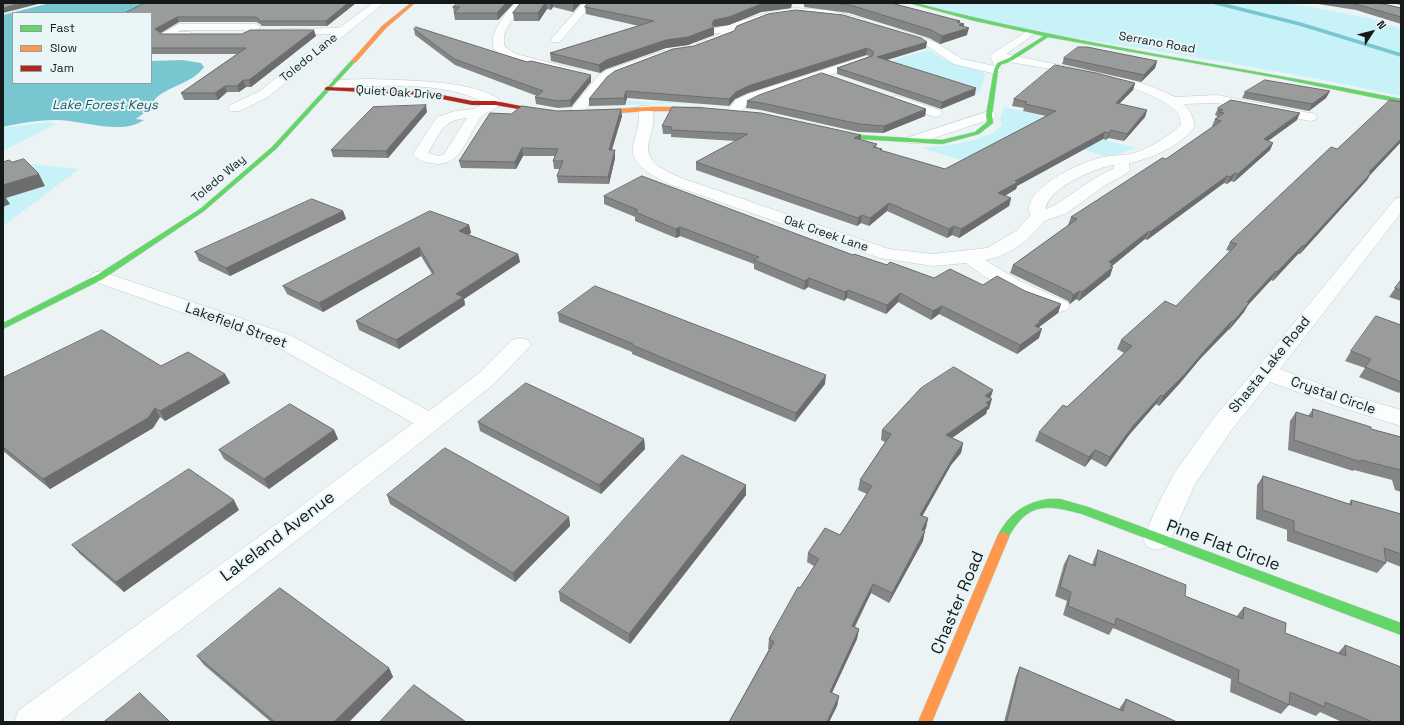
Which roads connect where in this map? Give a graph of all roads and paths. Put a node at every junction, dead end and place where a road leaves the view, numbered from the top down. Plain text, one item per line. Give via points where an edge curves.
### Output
1 (379, 3) edge
2 (413, 3) edge
3 (520, 3) edge
4 (588, 3) edge
5 (911, 3) edge
6 (797, 7) edge
7 (873, 25) edge
8 (887, 29) edge
9 (250, 31) junction
10 (342, 31) junction
11 (1029, 34) junction
12 (1046, 37) junction
13 (556, 40) dead end
14 (690, 45) edge
15 (673, 50) edge
16 (866, 59) edge
17 (1011, 59) junction
18 (997, 64) junction
19 (820, 74) junction
20 (592, 78) junction
21 (842, 81) edge
22 (330, 87) junction
23 (884, 96) edge
24 (1172, 101) junction
25 (1401, 101) edge
26 (494, 102) junction
27 (235, 108) dead end
28 (645, 109) junction
29 (712, 110) edge
30 (729, 111) joint
31 (476, 113) dead end
32 (566, 113) junction
33 (747, 113) edge
34 (935, 113) dead end
35 (989, 115) joint
36 (1310, 117) dead end
37 (824, 130) edge
38 (914, 140) joint
39 (1122, 161) junction
40 (1401, 202) edge
41 (1038, 217) junction
42 (970, 257) junction
43 (100, 277) junction
44 (1060, 306) edge
45 (3, 326) edge
46 (520, 345) dead end
47 (1266, 372) junction
48 (1401, 418) edge
49 (429, 421) junction
50 (1033, 506) joint
51 (1157, 539) junction
52 (1401, 629) edge
53 (31, 722) edge
54 (925, 722) edge

1 - 10 street, Toledo Lane
2 - 22 street, Toledo Way via 384,27
3 - 20 street via 503,26 497,43 500,49 512,56
4 - 13 street
5 - 11 street, Serrano Road
6 - 7 street
6 - 14 street via 765,15 732,29 723,37
8 - 18 street via 924,41 958,62
9 - 9 street via 256,27 179,27 164,36 244,35
9 - 10 street
10 - 27 street, Toledo Lane via 264,94
11 - 12 street, Serrano Road
11 - 18 street
12 - 17 street
12 - 25 street, Serrano Road via 1316,82
15 - 20 street
16 - 19 street
17 - 18 street
17 - 24 street via 1124,82
18 - 35 street
19 - 21 street
19 - 30 street via 752,97
20 - 32 street
22 - 26 street, Quiet Oak Drive via 378,83 430,86 472,92
22 - 43 street, Toledo Way via 274,148 202,210
23 - 34 street
24 - 36 street via 1217,99
24 - 39 street via 1186,114 1188,126 1176,138 1163,145
26 - 31 street
26 - 32 street, Quiet Oak Drive via 518,108
28 - 29 street, Quiet Oak Drive
28 - 32 street, Quiet Oak Drive
28 - 42 street, Oak Creek Lane via 641,154 651,168 675,181 886,254 933,260
30 - 33 street
35 - 38 street
37 - 38 street via 858,137
39 - 41 street via 1122,170 1061,209
39 - 41 street via 1104,162 1078,172 1056,185 1040,199 1037,207
40 - 47 street, Shasta Lake Road
41 - 42 street, Oak Creek Lane via 1022,235 1008,245 992,253
42 - 44 street via 1001,279
43 - 45 street, Toledo Way
43 - 49 street, Lakefield Street via 282,340
46 - 49 street, Lakeland Avenue via 487,378
47 - 48 street, Crystal Circle
47 - 51 street, Shasta Lake Road via 1224,422 1184,479
49 - 53 street, Lakeland Avenue via 299,523
50 - 51 street, Pine Flat Circle via 1056,503 1084,510
50 - 54 street, Chaster Road via 1016,516 1005,533
51 - 52 street, Pine Flat Circle

